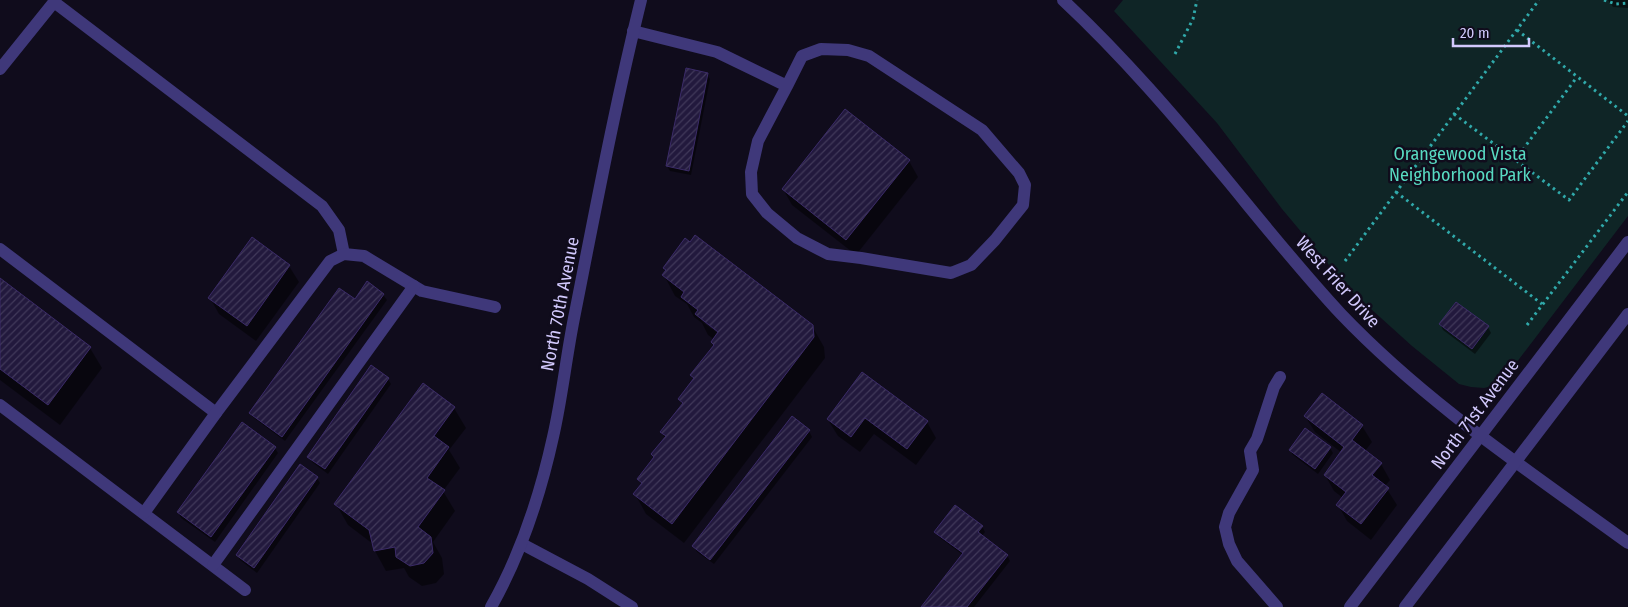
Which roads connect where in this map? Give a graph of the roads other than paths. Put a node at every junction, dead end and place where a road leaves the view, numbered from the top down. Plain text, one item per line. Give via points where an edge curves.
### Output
1 (641, 0) edge
2 (1063, 0) edge
3 (54, 1) edge
4 (633, 31) junction
5 (0, 69) edge
6 (787, 86) junction
7 (1628, 242) edge
8 (0, 248) edge
9 (344, 254) junction
10 (414, 286) junction
11 (495, 307) dead end
12 (1628, 314) edge
13 (1280, 377) dead end
14 (0, 405) edge
15 (216, 413) junction
16 (1480, 436) junction
17 (1515, 462) junction
18 (144, 513) junction
19 (1628, 543) edge
20 (522, 544) junction
21 (214, 565) junction
22 (246, 590) dead end
23 (491, 607) edge
24 (632, 607) edge
25 (1277, 607) edge
26 (1350, 607) edge
27 (1405, 607) edge

1 - 4 street, North 70th Avenue
2 - 16 street, West Frier Drive via 1140,76 1341,314 1400,370
3 - 5 street
3 - 9 street via 322,206 339,230
4 - 6 street via 717,52
4 - 20 street, North 70th Avenue via 553,437
6 - 6 street via 758,141 751,172 752,194 767,213 797,238 828,254 951,273 971,265 1023,205 1025,185 1019,173 982,130 869,56 848,50 821,49 802,56
7 - 16 street, North 71st Avenue
8 - 15 street
9 - 10 street via 364,256
9 - 15 street via 330,262
10 - 11 street via 422,291
10 - 21 street
12 - 17 street
13 - 25 street via 1250,451 1253,470 1229,513 1225,527 1236,561
14 - 18 street
15 - 18 street
16 - 17 street, West Frier Drive
16 - 26 street, North 71st Avenue
17 - 19 street, West Frier Drive
17 - 27 street
18 - 21 street
20 - 23 street, North 70th Avenue
20 - 24 street
21 - 22 street

